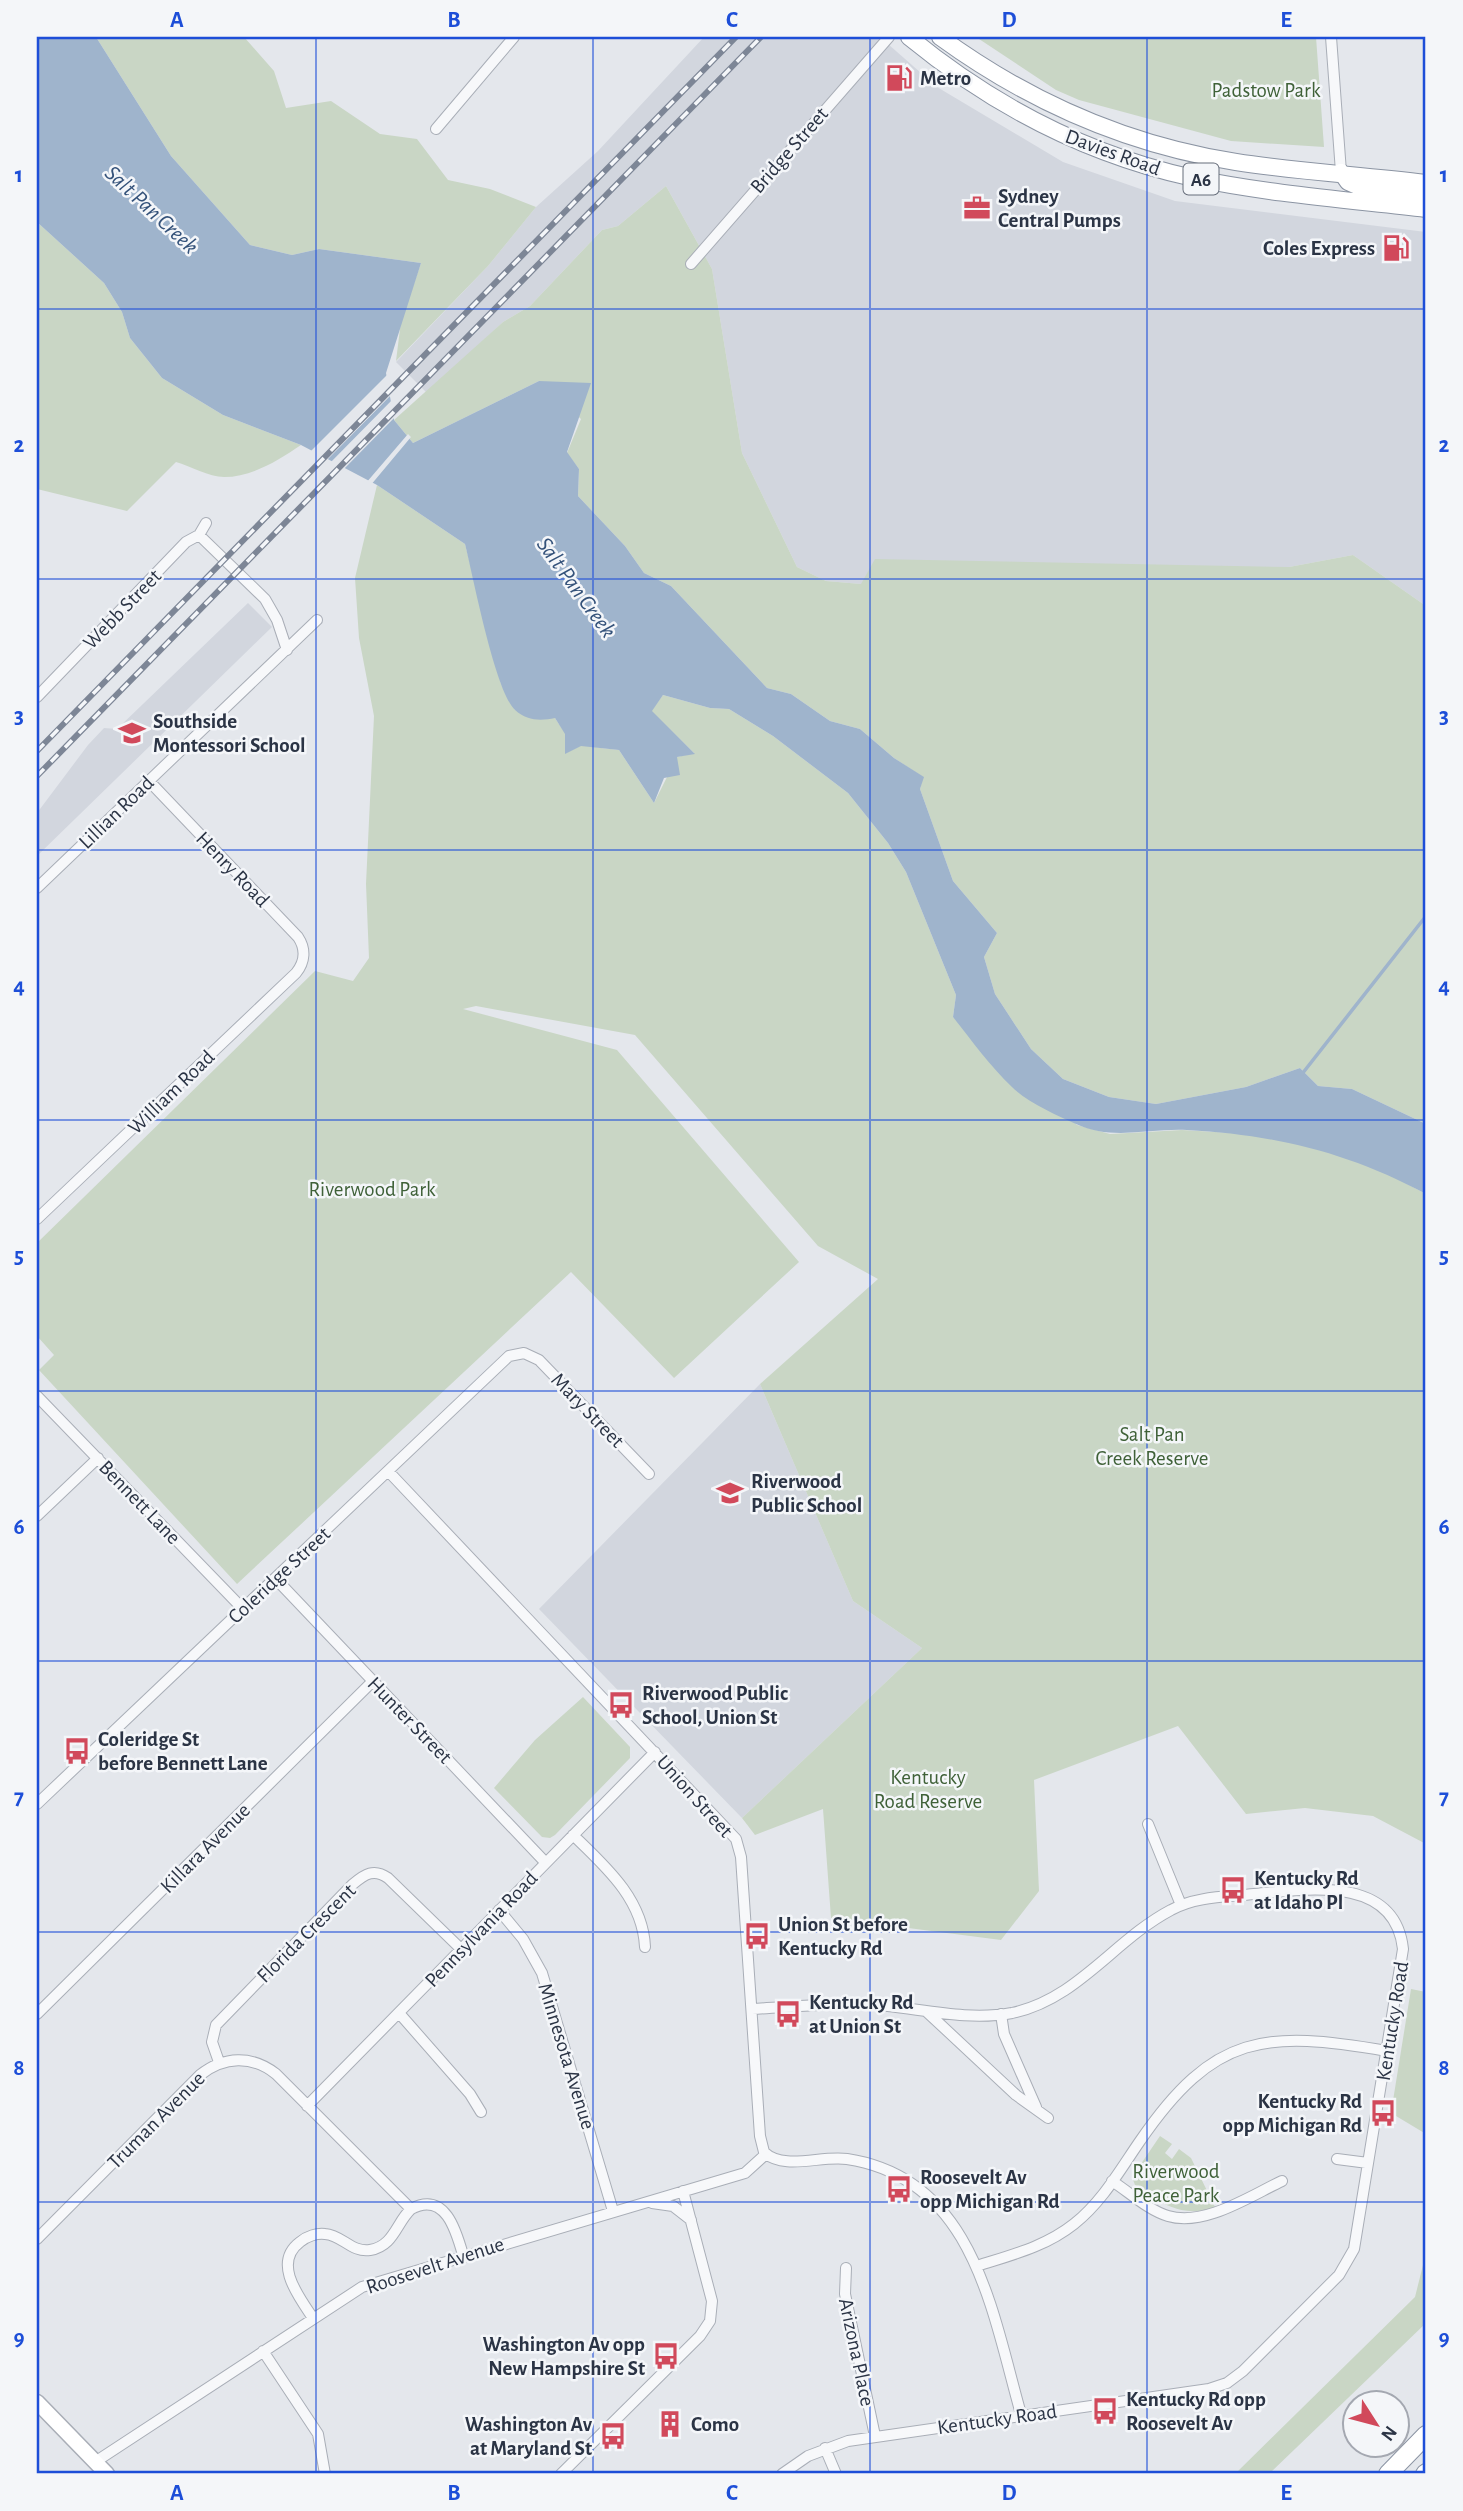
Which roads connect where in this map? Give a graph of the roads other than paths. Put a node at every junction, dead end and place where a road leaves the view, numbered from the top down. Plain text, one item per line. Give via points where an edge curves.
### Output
1 (514, 37) edge
2 (889, 37) edge
3 (909, 37) edge
4 (940, 37) edge
5 (1331, 37) edge
6 (436, 129) dead end
7 (1341, 173) junction
8 (1426, 183) edge
9 (1426, 197) edge
10 (1426, 209) edge
11 (691, 264) dead end
12 (206, 523) dead end
13 (199, 535) junction
14 (317, 620) dead end
15 (287, 650) junction
16 (37, 697) edge
17 (149, 781) junction
18 (37, 888) edge
19 (302, 963) joint
20 (37, 1220) edge
21 (524, 1353) joint
22 (37, 1396) edge
23 (98, 1458) junction
24 (388, 1472) junction
25 (649, 1474) dead end
26 (37, 1516) edge
27 (275, 1578) junction
28 (243, 1609) junction
29 (373, 1681) junction
30 (655, 1752) junction
31 (37, 1804) edge
32 (1149, 1824) dead end
33 (573, 1835) junction
34 (545, 1862) junction
35 (1181, 1905) junction
36 (499, 1910) junction
37 (645, 1947) dead end
38 (461, 1949) junction
39 (752, 2009) junction
40 (927, 2012) junction
41 (398, 2013) junction
42 (37, 2014) edge
43 (1001, 2014) junction
44 (1387, 2051) junction
45 (219, 2062) junction
46 (307, 2106) junction
47 (1035, 2107) junction
48 (481, 2112) dead end
49 (1048, 2118) dead end
50 (766, 2154) junction
51 (1337, 2159) dead end
52 (1368, 2163) junction
53 (1112, 2180) junction
54 (1282, 2181) dead end
55 (683, 2191) junction
56 (645, 2202) junction
57 (411, 2209) junction
58 (613, 2211) junction
59 (692, 2220) junction
60 (37, 2239) edge
61 (463, 2255) junction
62 (977, 2266) junction
63 (846, 2268) dead end
64 (313, 2318) junction
65 (263, 2351) junction
66 (37, 2402) edge
67 (1021, 2414) junction
68 (1426, 2435) edge
69 (874, 2436) junction
70 (825, 2448) junction
71 (95, 2462) junction
72 (107, 2474) edge
73 (325, 2474) edge
74 (561, 2474) edge
75 (782, 2474) edge
76 (836, 2474) edge
77 (1388, 2474) edge

1 - 6 street
2 - 11 street, Bridge Street
3 - 10 highway, Davies Road / A6 via 1008,106 1122,158 1227,184
4 - 7 highway, Davies Road / A6 via 1019,88 1129,136 1234,162
5 - 7 street
7 - 8 highway, Davies Road / A6
7 - 9 highway via 1357,186
12 - 13 street, Webb Street
13 - 15 street via 259,592 277,620
13 - 16 street, Webb Street via 186,542
14 - 15 street, Lillian Road
15 - 17 street, Lillian Road
17 - 18 street, Lillian Road
17 - 19 street, Henry Road via 298,937
19 - 20 street, William Road
21 - 24 street, Coleridge Street via 502,1362
21 - 25 street, Mary Street via 548,1368
22 - 23 street, Bennett Lane
23 - 26 street
23 - 28 street, Bennett Lane
24 - 27 street, Coleridge Street
24 - 30 street, Union Street
27 - 28 street, Coleridge Street
27 - 29 street, Hunter Street
28 - 31 street, Coleridge Street
29 - 34 street, Hunter Street
29 - 42 street, Killara Avenue
30 - 33 street, Pennsylvania Road
30 - 39 street, Union Street via 731,1832 739,1847
32 - 35 street
33 - 34 street, Pennsylvania Road
33 - 37 street via 626,1893 642,1923
34 - 36 street, Pennsylvania Road
35 - 43 street, Kentucky Road via 1063,1992
35 - 44 street, Kentucky Road via 1314,1889 1361,1895 1382,1906 1398,1925 1403,1949
36 - 38 street, Pennsylvania Road
36 - 58 street, Minnesota Avenue via 542,1973
38 - 41 street, Pennsylvania Road
38 - 45 street, Florida Crescent via 388,1878 369,1873 216,2025 212,2042
39 - 40 street, Kentucky Road via 864,2004
39 - 50 street, Union Street via 760,2136
40 - 43 street, Kentucky Road
40 - 47 street via 1016,2095
41 - 46 street, Pennsylvania Road
41 - 48 street
43 - 47 street via 1004,2034
44 - 52 street, Kentucky Road
44 - 53 street via 1309,2039 1270,2041 1235,2050 1167,2102
45 - 46 street, Truman Avenue via 244,2060 262,2065
45 - 60 street, Truman Avenue via 200,2075
46 - 57 street, Truman Avenue
47 - 49 street
50 - 55 street, Roosevelt Avenue via 745,2173
50 - 62 street via 780,2161 844,2158 904,2179 947,2215
51 - 52 street
52 - 67 street, Kentucky Road via 1354,2249 1345,2268 1235,2377 1209,2389
53 - 54 street via 1155,2210 1177,2218 1214,2212
53 - 62 street via 1086,2214 1061,2234
55 - 56 street, Roosevelt Avenue
55 - 59 street
56 - 58 street, Roosevelt Avenue
56 - 59 street via 674,2206
57 - 61 street via 432,2205 446,2213
57 - 64 street via 393,2237 379,2247 359,2250 325,2234 309,2236 294,2247 289,2276
58 - 61 street, Roosevelt Avenue
59 - 74 street via 712,2301 710,2321
61 - 64 street, Roosevelt Avenue via 362,2287
62 - 67 street
63 - 69 street, Arizona Place via 845,2294
64 - 65 street, Roosevelt Avenue
65 - 71 street, Roosevelt Avenue
65 - 73 street via 318,2434
66 - 71 main road
67 - 69 street, Kentucky Road
68 - 77 highway
69 - 70 street, Kentucky Road
70 - 75 street, Kentucky Road
70 - 76 street
71 - 72 main road

